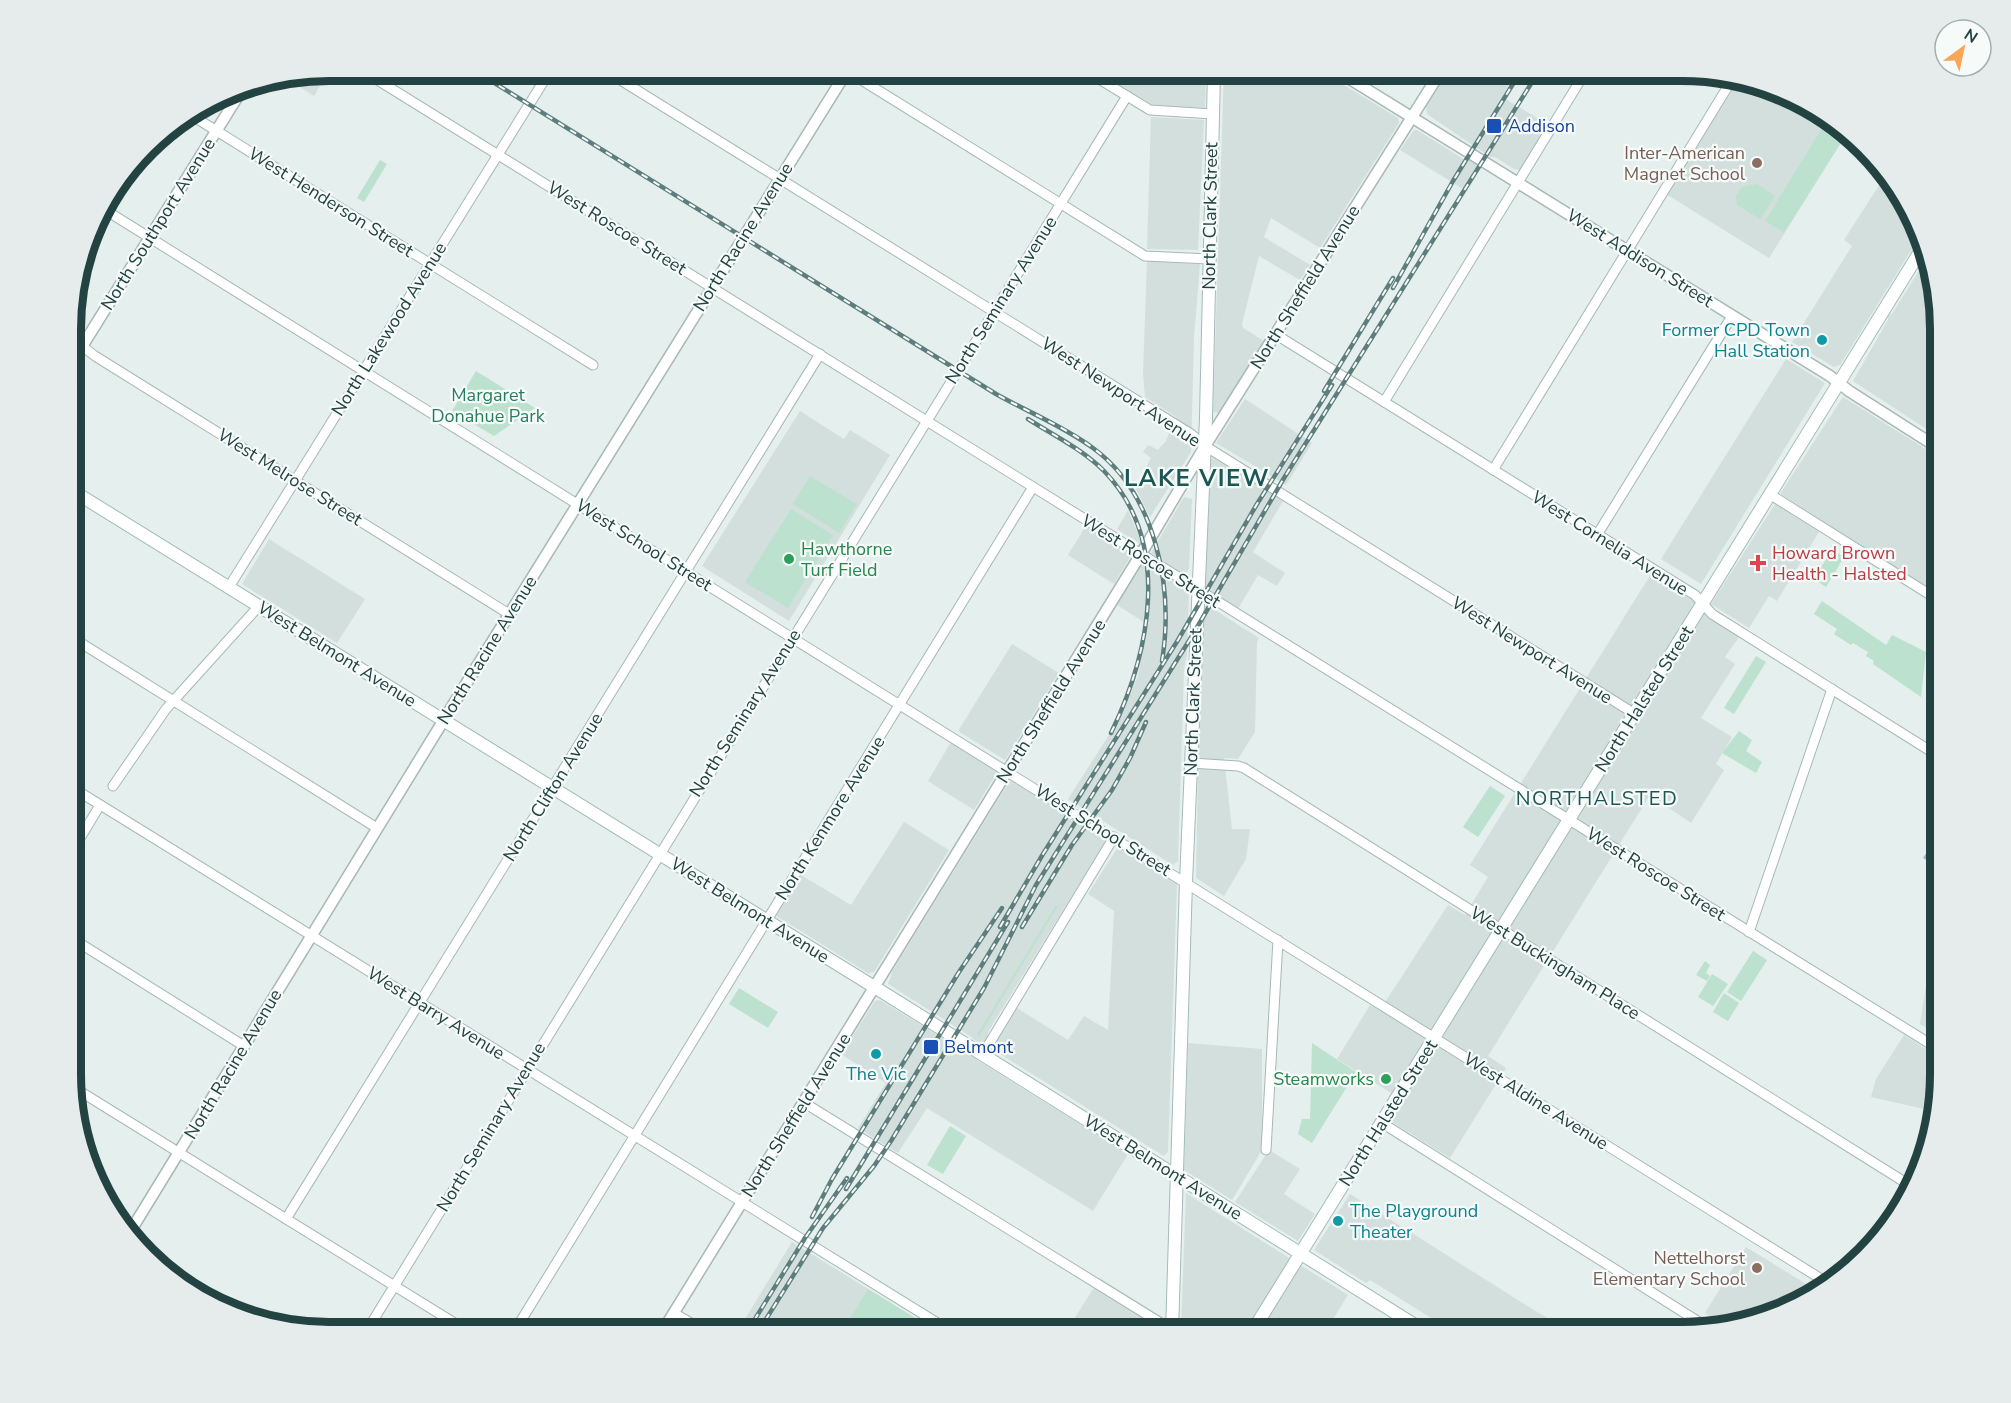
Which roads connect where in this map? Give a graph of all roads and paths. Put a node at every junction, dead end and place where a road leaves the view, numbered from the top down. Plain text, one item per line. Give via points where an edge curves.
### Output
1 (381, 81) edge
2 (544, 81) edge
3 (622, 81) edge
4 (841, 81) edge
5 (863, 81) edge
6 (1102, 81) edge
7 (1214, 81) edge
8 (1353, 81) edge
9 (1435, 81) edge
10 (1580, 81) edge
11 (1728, 86) edge
12 (1127, 96) junction
13 (236, 99) edge
14 (1213, 114) junction
15 (1412, 117) junction
16 (198, 119) edge
17 (217, 130) junction
18 (498, 154) junction
19 (780, 178) junction
20 (1518, 183) junction
21 (1061, 204) junction
22 (110, 213) edge
23 (150, 238) junction
24 (1627, 250) junction
25 (1919, 254) edge
26 (1209, 258) junction
27 (430, 263) junction
28 (712, 287) junction
29 (994, 311) junction
30 (1732, 316) junction
31 (1275, 334) junction
32 (82, 346) joint
33 (820, 354) junction
34 (593, 365) dead end
35 (363, 370) junction
36 (1839, 383) junction
37 (1384, 402) junction
38 (926, 421) junction
39 (1930, 443) edge
40 (1205, 446) junction
41 (1493, 470) junction
42 (295, 480) junction
43 (1034, 487) junction
44 (1771, 495) junction
45 (81, 496) edge
46 (578, 504) junction
47 (1597, 535) junction
48 (1141, 554) junction
49 (686, 571) junction
50 (229, 587) junction
51 (1197, 589) junction
52 (1930, 595) edge
53 (1702, 605) junction
54 (259, 606) junction
55 (509, 614) junction
56 (793, 637) junction
57 (81, 643) edge
58 (1832, 689) junction
59 (173, 700) junction
60 (900, 704) junction
61 (1635, 714) junction
62 (443, 720) junction
63 (1930, 751) edge
64 (1191, 763) junction
65 (1007, 771) junction
66 (112, 786) dead end
67 (553, 788) junction
68 (81, 793) edge
69 (100, 805) junction
70 (1569, 820) junction
71 (377, 828) junction
72 (81, 837) edge
73 (1114, 837) junction
74 (659, 853) junction
75 (1186, 882) junction
76 (767, 920) junction
77 (1502, 929) junction
78 (1749, 932) junction
79 (311, 936) junction
80 (1278, 940) junction
81 (81, 944) edge
82 (874, 987) junction
83 (419, 1003) junction
84 (1435, 1037) junction
85 (1930, 1044) edge
86 (244, 1046) junction
87 (983, 1054) junction
88 (526, 1070) junction
89 (82, 1093) edge
90 (803, 1102) junction
91 (1382, 1123) junction
92 (634, 1137) junction
93 (1266, 1150) dead end
94 (179, 1152) junction
95 (1177, 1176) junction
96 (1905, 1182) edge
97 (741, 1203) junction
98 (286, 1219) junction
99 (133, 1226) edge
100 (1301, 1254) junction
101 (1821, 1279) edge
102 (394, 1286) junction
103 (674, 1312) junction
104 (1697, 1321) edge
105 (372, 1322) edge
106 (453, 1322) edge
107 (520, 1322) edge
108 (668, 1322) edge
109 (690, 1322) edge
110 (936, 1322) edge
111 (1157, 1322) edge
112 (1172, 1322) edge
113 (1258, 1322) edge
114 (1410, 1322) edge

1 - 18 street, West Roscoe Street
2 - 18 street, North Lakewood Avenue
3 - 19 street, West Newport Avenue
4 - 19 street, North Racine Avenue
5 - 21 street
6 - 12 street
7 - 14 main road, North Clark Street
8 - 15 street, West Addison Street
9 - 15 street, North Sheffield Avenue
10 - 20 street
11 - 24 street
12 - 14 street via 1150,110
12 - 21 street, North Seminary Avenue
13 - 17 street, North Southport Avenue
14 - 26 main road, North Clark Street
15 - 20 street, West Addison Street
15 - 31 street, North Sheffield Avenue
16 - 17 street, West Henderson Street
17 - 23 street, North Southport Avenue
17 - 27 street, West Henderson Street
18 - 27 street, North Lakewood Avenue
18 - 28 street, West Roscoe Street
19 - 28 street, North Racine Avenue
19 - 29 street, West Newport Avenue
20 - 24 street, West Addison Street
20 - 37 street
21 - 26 street via 1145,256
21 - 29 street, North Seminary Avenue
22 - 23 street, West School Street
23 - 32 street, North Southport Avenue
23 - 35 street, West School Street
24 - 30 street, West Addison Street
24 - 41 street
25 - 36 main road, North Halsted Street
26 - 40 main road, North Clark Street
27 - 34 street, West Henderson Street
27 - 35 street, North Lakewood Avenue
28 - 33 street, West Roscoe Street
28 - 46 street, North Racine Avenue
29 - 38 street, North Seminary Avenue
29 - 40 street, West Newport Avenue
30 - 36 street, West Addison Street
30 - 47 street
31 - 37 street, West Cornelia Avenue
31 - 40 street, North Sheffield Avenue
32 - 42 street, West Melrose Street
33 - 38 street, West Roscoe Street
33 - 49 street, North Clifton Avenue
35 - 42 street, North Lakewood Avenue
35 - 46 street, West School Street
36 - 39 street, West Addison Street
36 - 44 main road, North Halsted Street
37 - 41 street, West Cornelia Avenue
38 - 43 street, West Roscoe Street
38 - 56 street, North Seminary Avenue
40 - 48 street, North Sheffield Avenue
40 - 51 main road, North Clark Street
40 - 61 street, West Newport Avenue
41 - 47 street, West Cornelia Avenue
42 - 50 street, North Lakewood Avenue
42 - 55 street, West Melrose Street
43 - 48 street, West Roscoe Street
43 - 60 street, North Kenmore Avenue
44 - 52 street
44 - 53 main road, North Halsted Street
45 - 50 main road, West Belmont Avenue
46 - 49 street, West School Street
46 - 55 street, North Racine Avenue
47 - 53 street, West Cornelia Avenue via 1695,595
48 - 51 street, West Roscoe Street
48 - 65 street, North Sheffield Avenue
49 - 56 street, West School Street
49 - 67 street, North Clifton Avenue
50 - 54 main road, West Belmont Avenue
51 - 64 main road, North Clark Street
51 - 70 street, West Roscoe Street
53 - 58 street, West Cornelia Avenue
53 - 61 main road, North Halsted Street
54 - 59 street
54 - 62 main road, West Belmont Avenue
55 - 62 street, North Racine Avenue
56 - 60 street, West School Street
56 - 74 street, North Seminary Avenue
57 - 59 street
58 - 63 street, West Cornelia Avenue
58 - 78 street
59 - 66 street
59 - 71 street
60 - 65 street, West School Street
60 - 76 street, North Kenmore Avenue
61 - 70 main road, North Halsted Street
62 - 67 main road, West Belmont Avenue
62 - 71 street, North Racine Avenue
64 - 75 main road, North Clark Street
64 - 77 street, West Buckingham Place via 1244,768
65 - 73 street, West School Street
65 - 82 street, North Sheffield Avenue
67 - 74 main road, West Belmont Avenue
67 - 83 street, North Clifton Avenue
68 - 69 street, West Barry Avenue
69 - 72 street
69 - 79 street, West Barry Avenue
70 - 77 main road, North Halsted Street
70 - 78 street, West Roscoe Street
71 - 79 street, North Racine Avenue
73 - 75 street, West School Street
73 - 87 street
74 - 76 main road, West Belmont Avenue
74 - 88 street, North Seminary Avenue
75 - 80 street, West Aldine Avenue
75 - 95 main road, North Clark Street
76 - 82 main road, West Belmont Avenue
76 - 92 street, North Kenmore Avenue
77 - 84 main road, North Halsted Street
77 - 96 street, West Buckingham Place
78 - 85 street, West Roscoe Street
79 - 83 street, West Barry Avenue
79 - 86 street, North Racine Avenue
80 - 84 street, West Aldine Avenue
80 - 93 street
81 - 86 street
82 - 87 main road, West Belmont Avenue
82 - 90 street, North Sheffield Avenue
83 - 88 street, West Barry Avenue
83 - 98 street, North Clifton Avenue
84 - 91 main road, North Halsted Street
84 - 101 street, West Aldine Avenue
86 - 94 street, North Racine Avenue
87 - 95 main road, West Belmont Avenue
88 - 92 street, West Barry Avenue
88 - 102 street, North Seminary Avenue
89 - 94 street
90 - 97 street, North Sheffield Avenue
90 - 111 street
91 - 100 main road, North Halsted Street
91 - 104 street
92 - 97 street, West Barry Avenue
92 - 107 street, North Kenmore Avenue
94 - 98 street
94 - 99 street, North Racine Avenue
95 - 100 main road, West Belmont Avenue
95 - 112 main road, North Clark Street
97 - 103 street, North Sheffield Avenue
97 - 110 street, West Barry Avenue
98 - 102 street
100 - 113 main road, North Halsted Street
100 - 114 main road, West Belmont Avenue
102 - 105 street, North Seminary Avenue
102 - 106 street
103 - 108 street, North Sheffield Avenue
103 - 109 street

